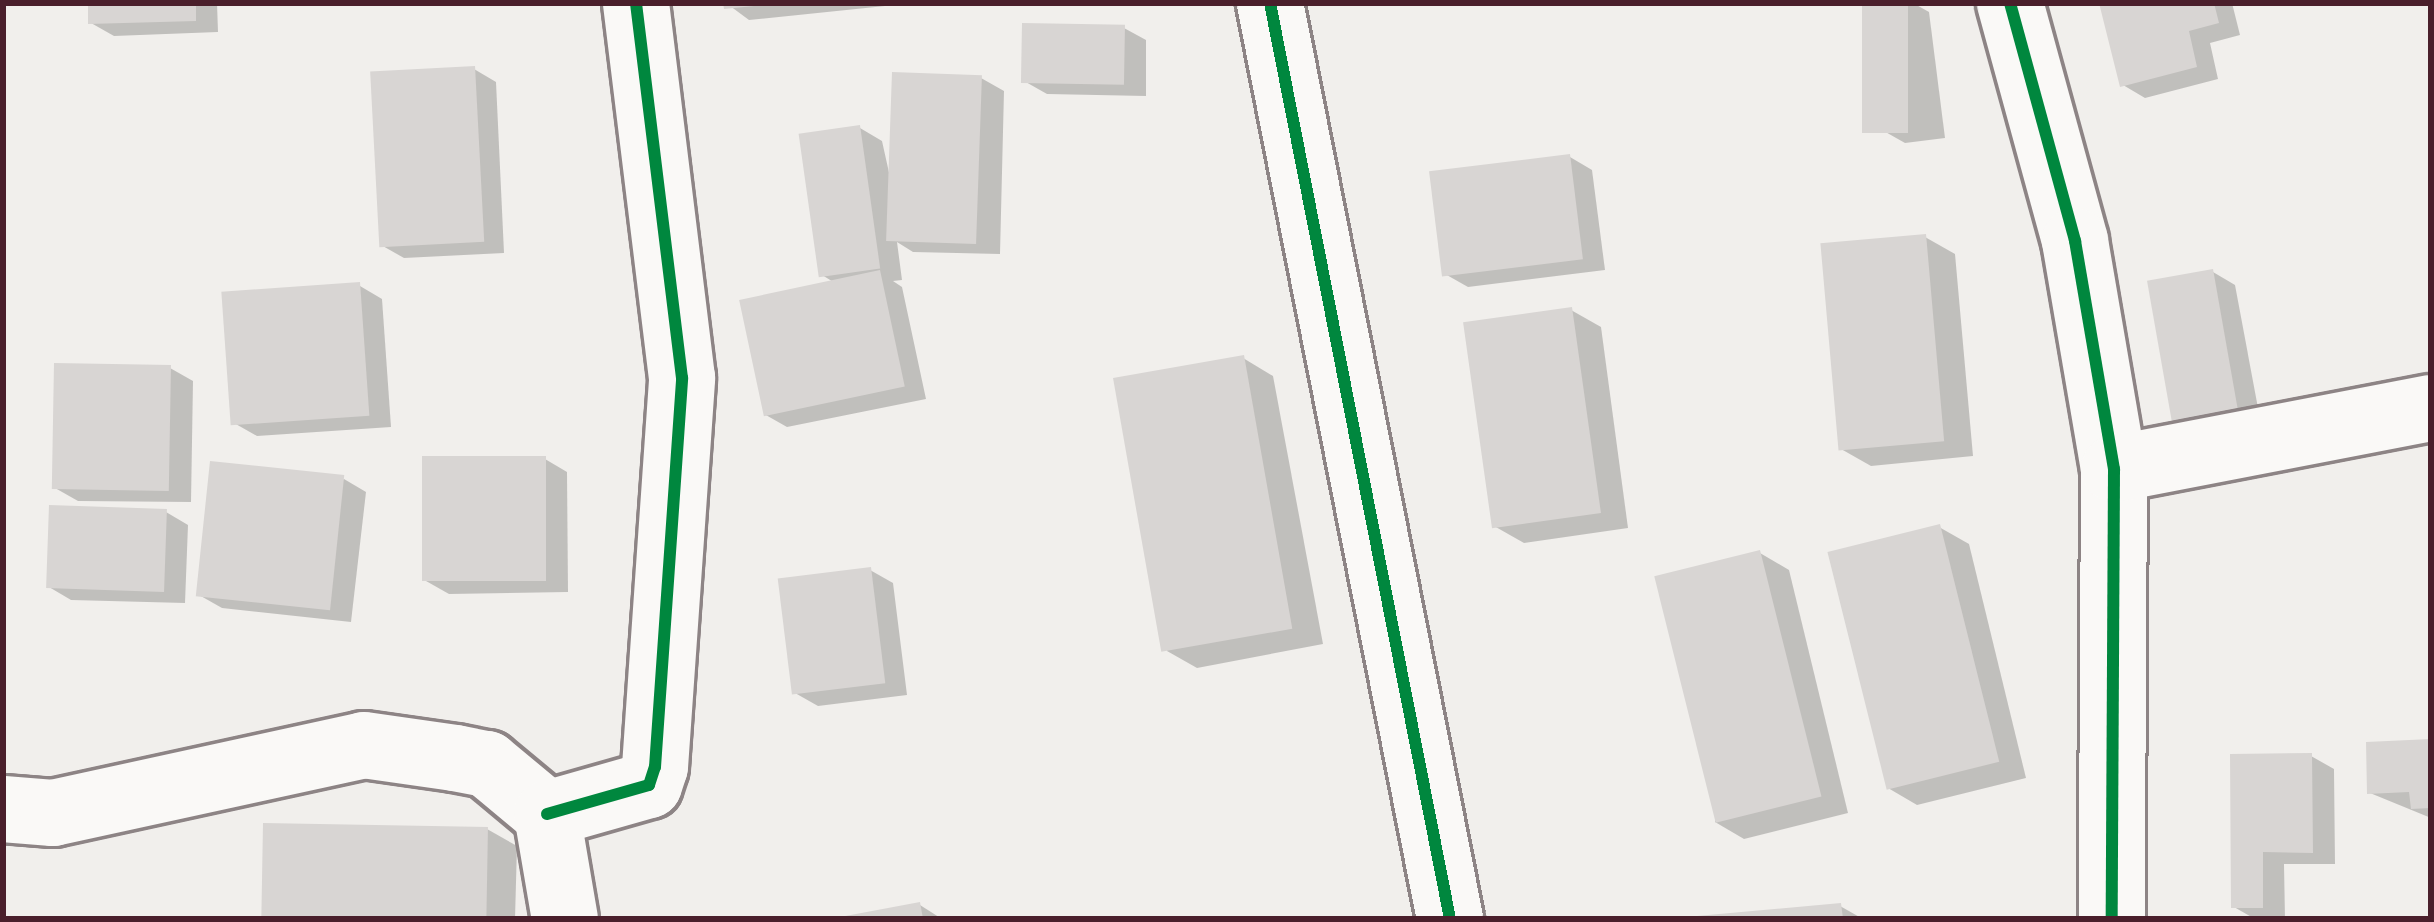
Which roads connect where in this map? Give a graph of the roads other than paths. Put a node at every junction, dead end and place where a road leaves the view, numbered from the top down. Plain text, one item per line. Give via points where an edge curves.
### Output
1 (636, 3) edge
2 (1270, 3) edge
3 (2010, 3) edge
4 (2431, 407) edge
5 (2114, 469) junction
6 (3, 808) edge
7 (547, 814) junction
8 (566, 919) edge
9 (1450, 919) edge
10 (2112, 919) edge

1 - 7 street via 682,378 656,767 649,785
2 - 9 street
3 - 5 street via 2075,241
4 - 5 street
5 - 10 street
6 - 7 street via 52,813 364,745 487,764
7 - 8 street

